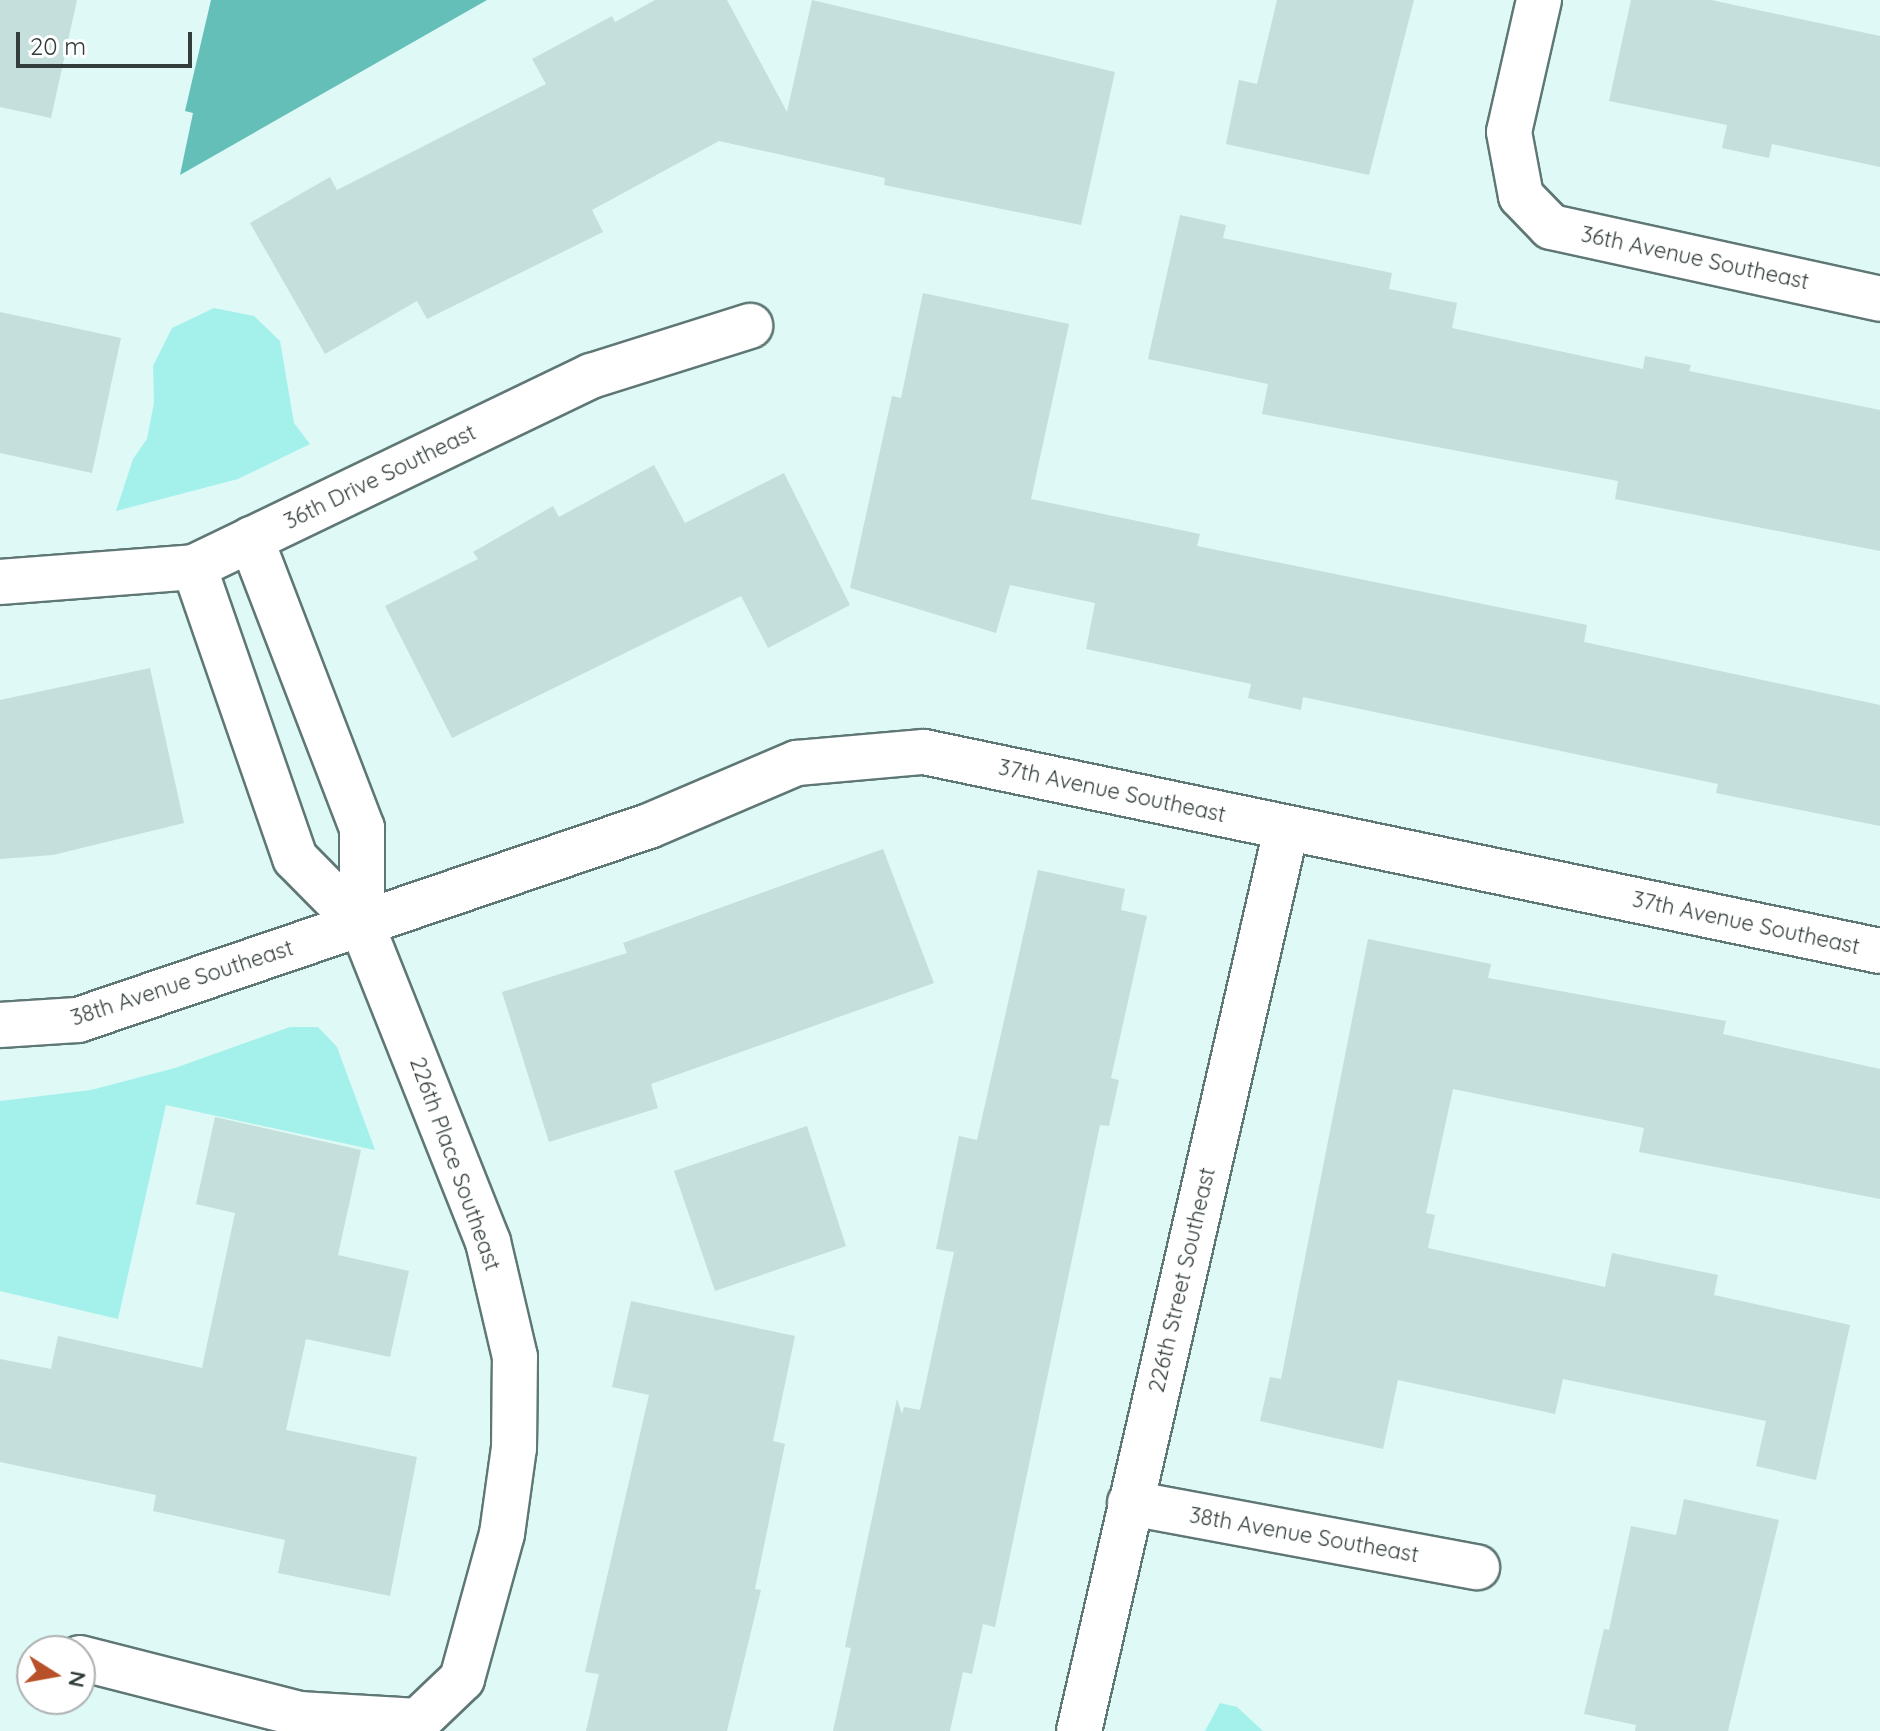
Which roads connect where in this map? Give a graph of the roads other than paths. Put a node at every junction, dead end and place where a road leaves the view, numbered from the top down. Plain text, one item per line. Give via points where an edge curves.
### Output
1 (1539, 0) edge
2 (1880, 299) edge
3 (750, 326) dead end
4 (251, 539) junction
5 (194, 567) junction
6 (0, 582) edge
7 (1286, 830) junction
8 (362, 926) junction
9 (1880, 951) edge
10 (0, 1025) edge
11 (1130, 1503) junction
12 (1477, 1567) dead end
13 (96, 1661) edge
14 (1079, 1731) edge

1 - 2 street, 36th Avenue Southeast via 1509,132 1521,196 1551,227
3 - 4 street, 36th Drive Southeast via 591,376
4 - 5 street, 36th Drive Southeast
4 - 8 street, 226th Place Southeast via 362,828
5 - 6 street, 36th Drive Southeast
5 - 8 street, 226th Place Southeast via 295,858
7 - 8 street, 37th Avenue Southeast via 924,752 797,763 649,826
7 - 9 street, 37th Avenue Southeast
7 - 11 street, 226th Street Southeast
8 - 10 street, 38th Avenue Southeast via 78,1020
8 - 13 street, 226th Place Southeast via 488,1242 515,1357 514,1448 486,1600 462,1679 418,1721 299,1714
11 - 12 street, 38th Avenue Southeast
11 - 14 street, 226th Street Southeast

